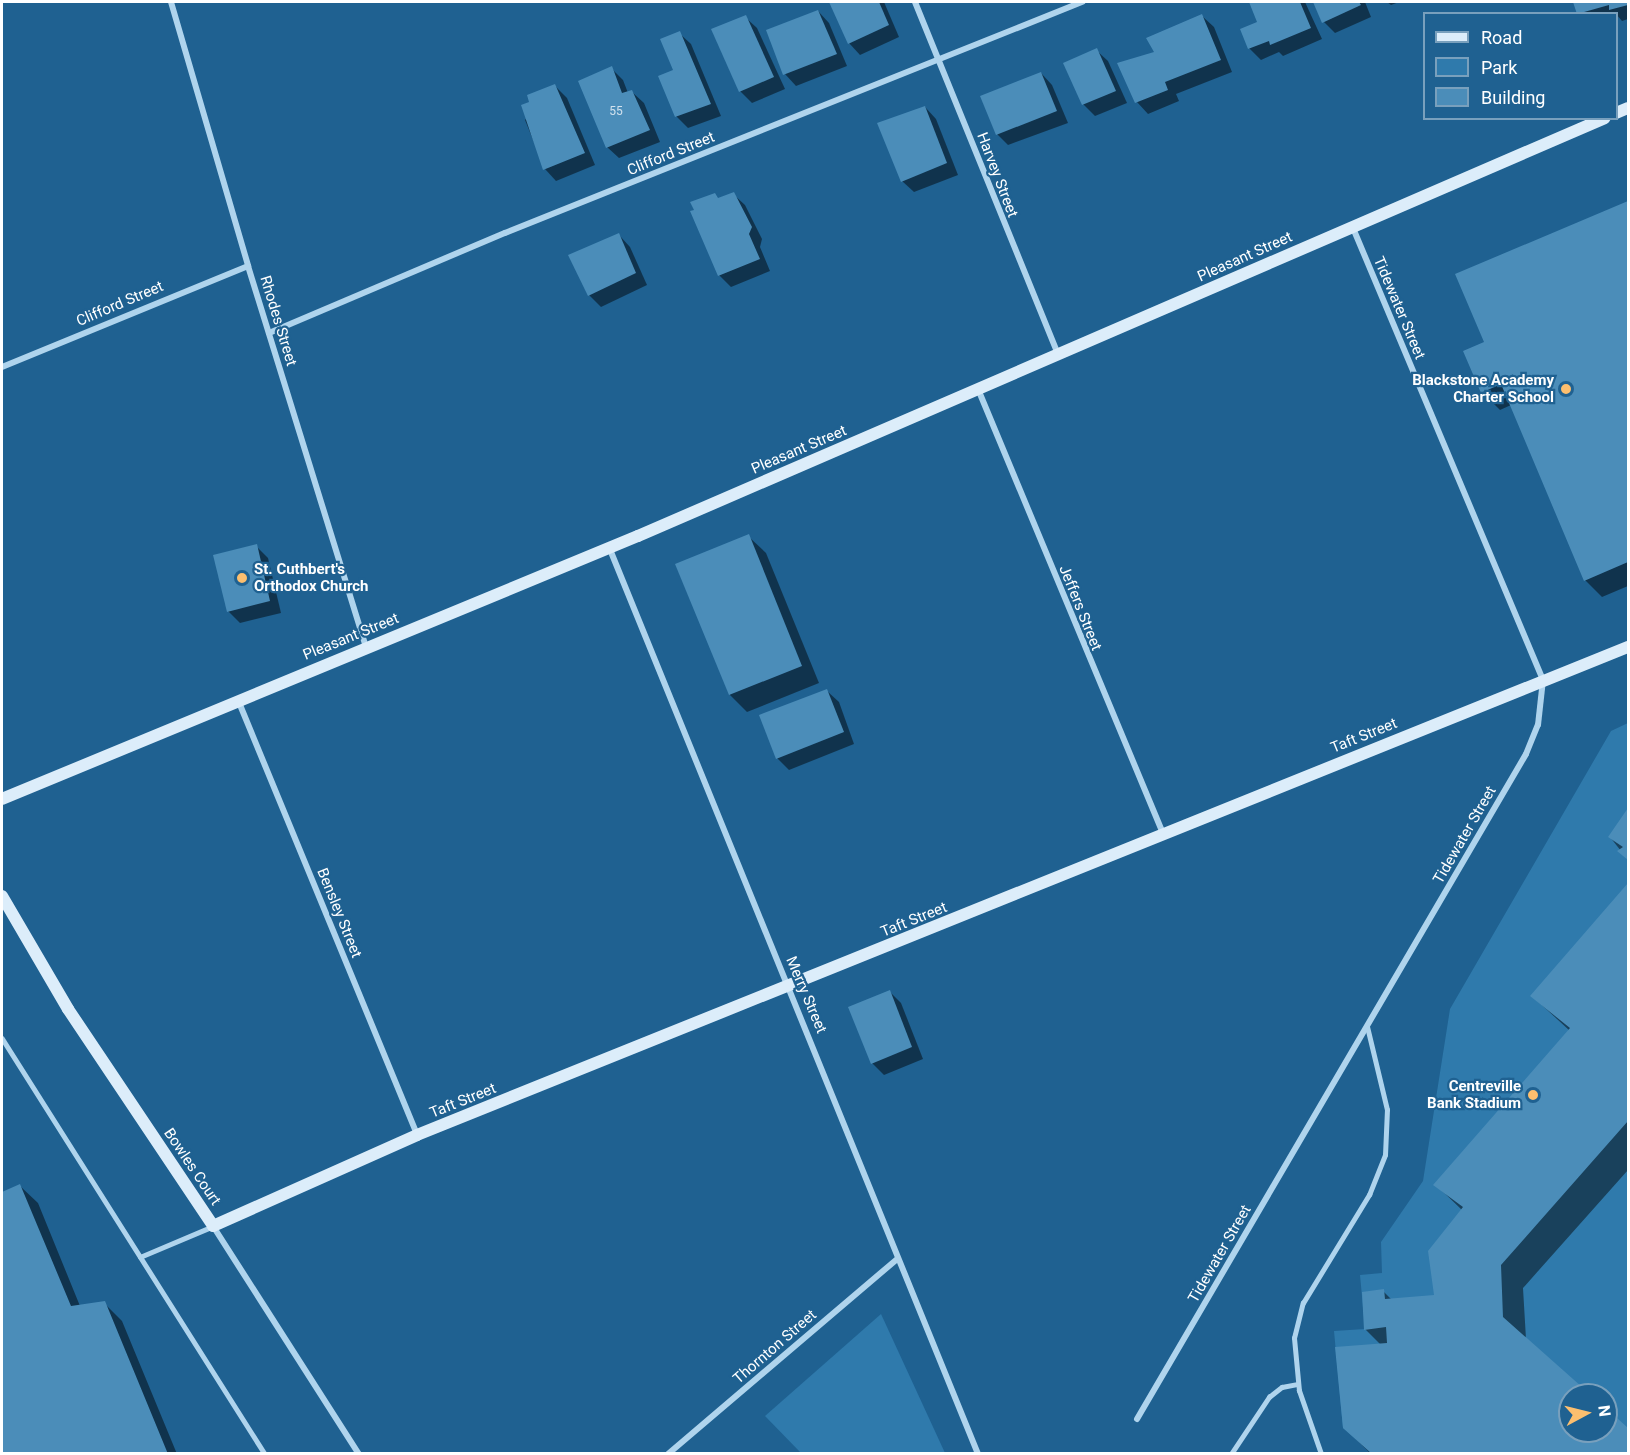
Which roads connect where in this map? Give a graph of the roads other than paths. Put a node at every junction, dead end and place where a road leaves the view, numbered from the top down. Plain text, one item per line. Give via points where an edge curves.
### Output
1 (171, 2) edge
2 (915, 2) edge
3 (1082, 2) edge
4 (939, 59) junction
5 (1600, 120) edge
6 (1352, 226) junction
7 (248, 266) junction
8 (269, 333) junction
9 (1059, 357) junction
10 (2, 367) edge
11 (978, 389) junction
12 (609, 547) junction
13 (366, 647) junction
14 (1629, 647) edge
15 (1543, 680) junction
16 (238, 699) junction
17 (2, 799) edge
18 (1164, 834) junction
19 (2, 896) edge
20 (789, 987) junction
21 (1367, 1027) junction
22 (2, 1038) edge
23 (417, 1136) junction
24 (213, 1227) junction
25 (140, 1257) junction
26 (897, 1258) junction
27 (1298, 1384) junction
28 (1137, 1419) dead end
29 (265, 1454) edge
30 (359, 1454) edge
31 (669, 1454) edge
32 (978, 1454) edge
33 (1231, 1454) edge
34 (1321, 1454) edge

1 - 7 street, Rhodes Street
2 - 4 street, Harvey Street
3 - 4 street, Clifford Street
4 - 8 street, Clifford Street via 505,233
4 - 9 street, Harvey Street
5 - 6 street, Pleasant Street
6 - 9 street, Pleasant Street
6 - 15 street, Tidewater Street
7 - 8 street, Rhodes Street
7 - 10 street, Clifford Street
8 - 13 street, Rhodes Street
9 - 11 street, Pleasant Street
11 - 12 street, Pleasant Street
11 - 18 street, Jeffers Street
12 - 13 street, Pleasant Street
12 - 20 street, Merry Street
13 - 16 street, Pleasant Street
14 - 15 street, Taft Street
15 - 18 street, Taft Street
15 - 21 street, Tidewater Street via 1538,725 1526,754
16 - 17 street, Pleasant Street
16 - 23 street, Bensley Street
18 - 20 street, Taft Street
19 - 24 street, Bowles Court via 68,1009
20 - 23 street, Taft Street
20 - 26 street, Merry Street
21 - 27 lane via 1387,1110 1385,1155 1369,1195 1303,1303 1294,1338
21 - 28 street, Tidewater Street
22 - 25 lane
23 - 24 street, Taft Street
24 - 25 lane
24 - 30 street, Bowles Court
25 - 29 lane
26 - 31 street, Thornton Street
26 - 32 street, Merry Street
27 - 33 lane via 1275,1390
27 - 34 lane

